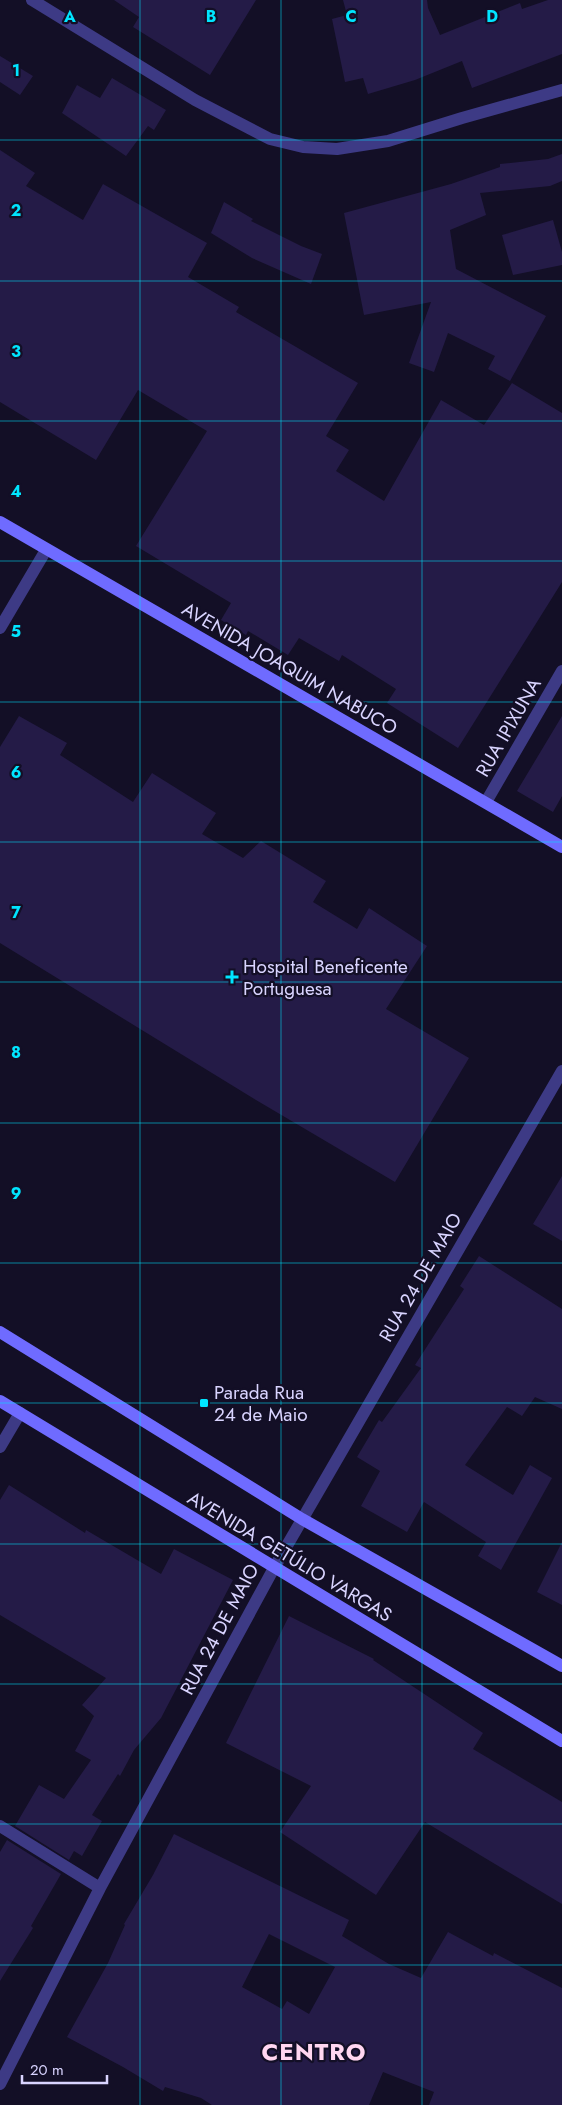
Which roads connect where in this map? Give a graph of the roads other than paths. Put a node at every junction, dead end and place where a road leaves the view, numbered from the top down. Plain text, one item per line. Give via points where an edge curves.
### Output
1 (32, 0) edge
2 (562, 90) edge
3 (0, 522) edge
4 (46, 550) junction
5 (0, 628) edge
6 (562, 671) edge
7 (486, 802) junction
8 (562, 847) edge
9 (562, 1071) edge
10 (0, 1332) edge
11 (0, 1401) edge
12 (20, 1413) junction
13 (0, 1447) edge
14 (302, 1519) junction
15 (274, 1568) junction
16 (562, 1666) edge
17 (562, 1742) edge
18 (0, 1826) edge
19 (100, 1888) junction
20 (0, 2084) edge

1 - 2 street via 195,100 270,139 303,148 337,149 388,141
3 - 4 main road, AVENIDA JOAQUIM NABUCO
4 - 5 street
4 - 7 main road, AVENIDA JOAQUIM NABUCO
6 - 7 street, RUA IPIXUNA
7 - 8 main road, AVENIDA JOAQUIM NABUCO
9 - 14 street, RUA 24 DE MAIO
10 - 14 main road, AVENIDA GETÚLIO VARGAS
11 - 12 main road, AVENIDA GETÚLIO VARGAS
12 - 13 street
12 - 15 main road, AVENIDA GETÚLIO VARGAS
14 - 15 street, RUA 24 DE MAIO
14 - 16 main road, AVENIDA GETÚLIO VARGAS
15 - 17 main road, AVENIDA GETÚLIO VARGAS
15 - 19 street, RUA 24 DE MAIO
18 - 19 street
19 - 20 street, RUA 24 DE MAIO

